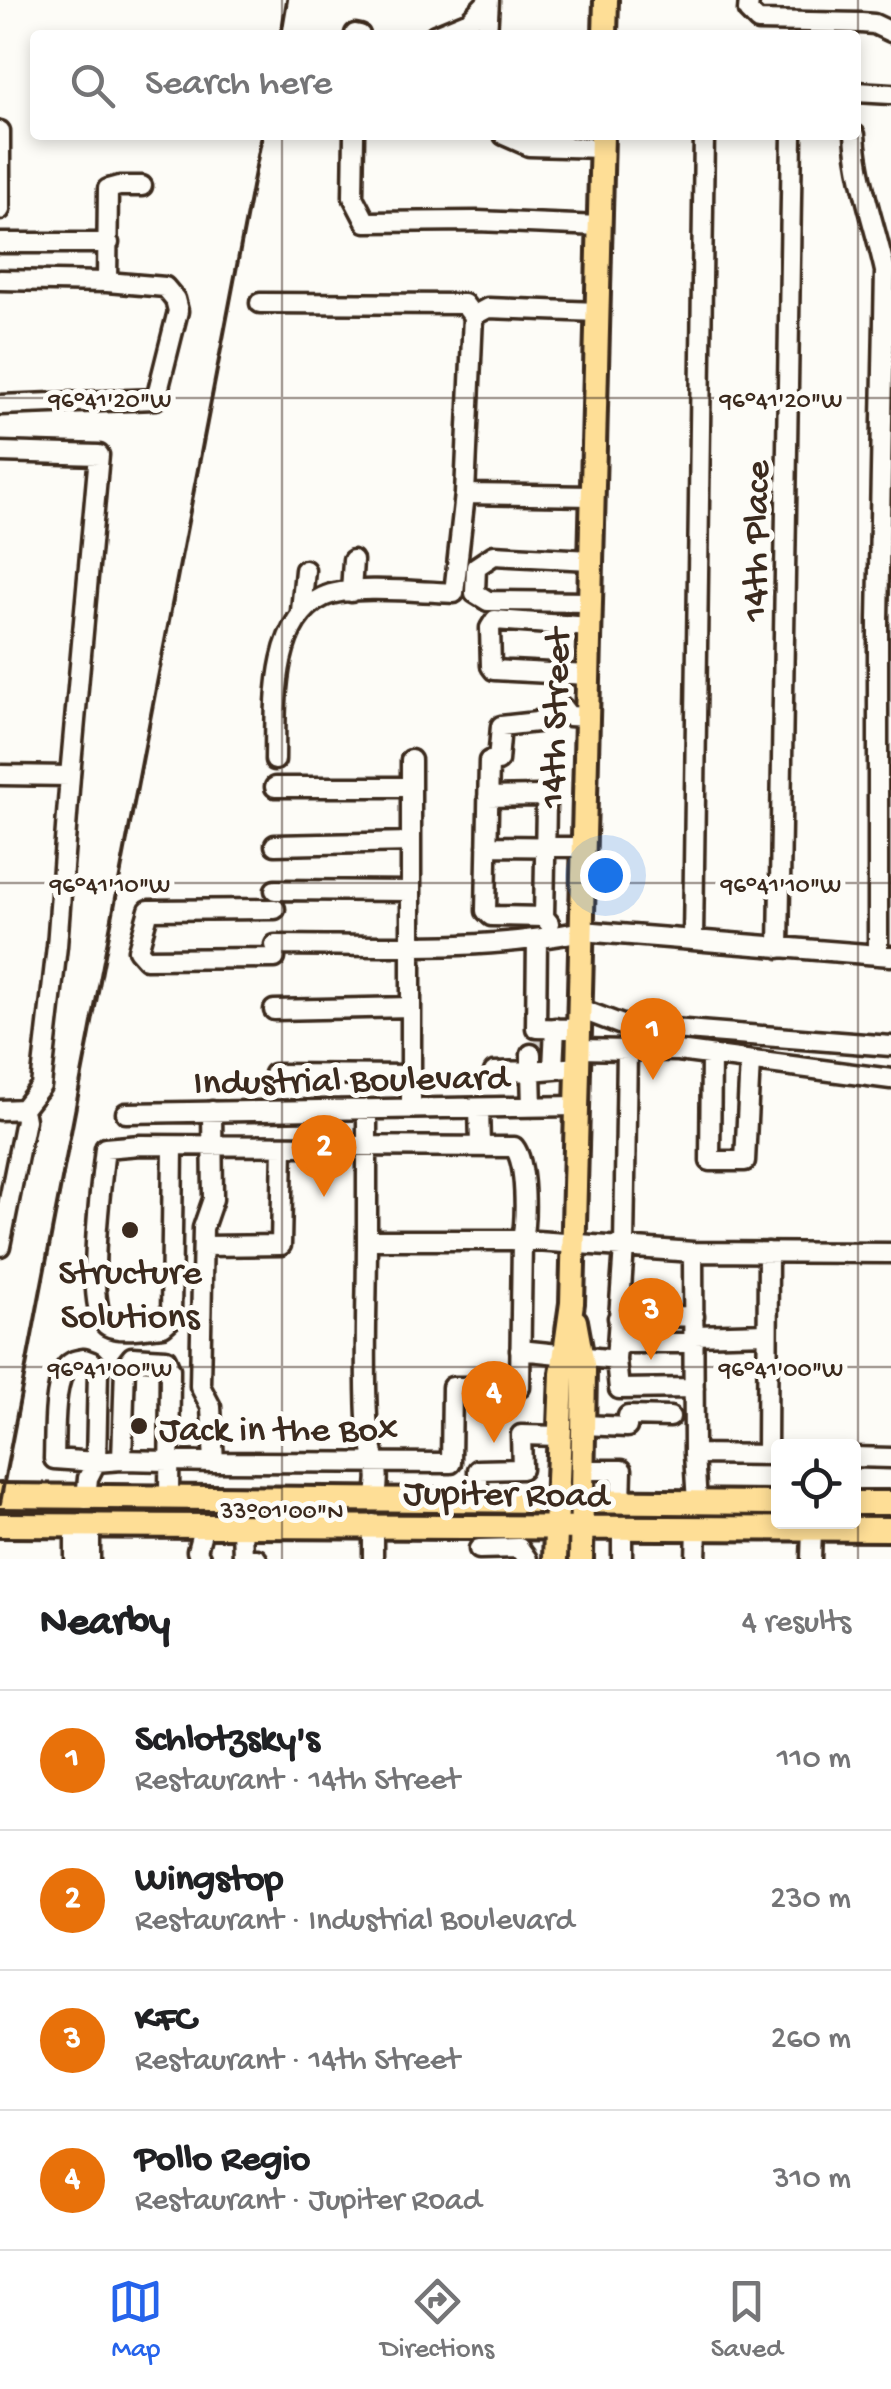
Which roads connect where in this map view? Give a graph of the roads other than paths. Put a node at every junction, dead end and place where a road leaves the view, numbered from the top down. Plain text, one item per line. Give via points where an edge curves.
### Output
1 (489, 0) edge
2 (606, 0) edge
3 (748, 0) edge
4 (446, 30) edge
5 (487, 30) edge
6 (605, 30) edge
7 (891, 32) edge
8 (861, 92) edge
9 (891, 94) edge
10 (0, 131) edge
11 (354, 140) edge
12 (515, 140) edge
13 (704, 140) edge
14 (792, 140) edge
15 (855, 140) edge
16 (602, 141) edge
17 (142, 186) dead end
18 (0, 210) edge
19 (600, 226) junction
20 (0, 243) edge
21 (108, 243) junction
22 (0, 280) edge
23 (107, 282) junction
24 (260, 303) dead end
25 (598, 312) junction
26 (473, 316) junction
27 (0, 404) edge
28 (0, 452) edge
29 (466, 494) junction
30 (593, 496) junction
31 (353, 560) dead end
32 (591, 560) junction
33 (305, 570) dead end
34 (351, 592) junction
35 (590, 602) junction
36 (301, 611) junction
37 (590, 627) junction
38 (588, 683) junction
39 (562, 707) junction
40 (587, 717) junction
41 (275, 760) dead end
42 (411, 760) dead end
43 (0, 774) edge
44 (70, 776) junction
45 (275, 786) dead end
46 (411, 786) junction
47 (488, 797) junction
48 (411, 842) junction
49 (275, 845) dead end
50 (487, 846) junction
51 (545, 846) junction
52 (584, 847) junction
53 (411, 892) junction
54 (544, 918) junction
55 (570, 933) junction
56 (537, 939) junction
57 (693, 940) junction
58 (411, 945) junction
59 (779, 948) junction
60 (884, 956) edge
61 (410, 1007) junction
62 (274, 1010) dead end
63 (579, 1039) junction
64 (891, 1046) edge
65 (542, 1048) junction
66 (627, 1050) junction
67 (711, 1056) junction
68 (750, 1060) junction
69 (494, 1072) dead end
70 (274, 1074) dead end
71 (410, 1075) junction
72 (891, 1079) edge
73 (577, 1106) junction
74 (532, 1107) junction
75 (410, 1108) junction
76 (480, 1108) junction
77 (23, 1109) junction
78 (368, 1109) junction
79 (0, 1110) edge
80 (212, 1112) junction
81 (140, 1145) junction
82 (213, 1146) junction
83 (282, 1146) junction
84 (367, 1146) junction
85 (480, 1146) junction
86 (173, 1147) junction
87 (1, 1238) edge
88 (367, 1240) junction
89 (522, 1240) junction
90 (574, 1244) junction
91 (204, 1246) junction
92 (624, 1247) junction
93 (694, 1252) junction
94 (768, 1252) junction
95 (891, 1252) edge
96 (694, 1316) junction
97 (618, 1318) junction
98 (767, 1333) junction
99 (694, 1339) junction
100 (520, 1350) junction
101 (617, 1351) junction
102 (573, 1355) junction
103 (694, 1388) junction
104 (670, 1417) dead end
105 (584, 1425) junction
106 (560, 1436) junction
107 (771, 1439) edge
108 (694, 1454) junction
109 (771, 1455) edge
110 (861, 1457) edge
111 (891, 1458) edge
112 (122, 1460) junction
113 (169, 1461) junction
114 (96, 1462) junction
115 (214, 1462) junction
116 (240, 1462) junction
117 (378, 1464) junction
118 (584, 1470) junction
119 (0, 1496) edge
120 (86, 1498) junction
121 (169, 1499) junction
122 (242, 1499) junction
123 (478, 1499) junction
124 (374, 1500) junction
125 (557, 1502) junction
126 (582, 1502) junction
127 (891, 1502) edge
128 (620, 1503) junction
129 (697, 1503) junction
130 (771, 1503) edge
131 (861, 1503) edge
132 (374, 1524) junction
133 (0, 1525) edge
134 (82, 1526) junction
135 (204, 1526) junction
136 (242, 1526) junction
137 (771, 1526) edge
138 (556, 1527) junction
139 (581, 1527) junction
140 (622, 1527) junction
141 (861, 1527) edge
142 (696, 1528) junction
143 (891, 1528) edge
144 (812, 1529) edge
145 (479, 1545) edge
146 (74, 1559) edge
147 (90, 1559) edge
148 (201, 1559) edge
149 (258, 1559) edge
150 (374, 1559) edge
151 (527, 1559) edge
152 (555, 1559) edge
153 (581, 1559) edge
154 (622, 1559) edge
155 (696, 1559) edge
156 (810, 1559) edge

1 - 4 street
1 - 5 street
2 - 6 main road
3 - 7 street via 758,20 874,24
8 - 9 street
10 - 18 street
11 - 19 street via 353,197 366,222
12 - 16 street via 564,149
13 - 57 street
14 - 59 street, 14th Place
15 - 60 street via 885,270 878,620
16 - 19 main road, 14th Street
17 - 21 street via 108,189
19 - 25 main road, 14th Street
20 - 21 street
21 - 23 street
22 - 23 street
23 - 27 street via 165,287 175,299 178,311 156,399
24 - 26 street via 464,304
25 - 26 street via 488,308
25 - 30 main road, 14th Street
26 - 29 street
28 - 44 street via 99,455
29 - 30 street
29 - 34 street via 454,593
30 - 32 main road, 14th Street
31 - 34 street
32 - 35 main road, 14th Street
32 - 35 street via 494,555 476,567 475,593 488,601
33 - 36 street
34 - 36 street via 325,595
35 - 37 main road, 14th Street
36 - 41 street via 287,636 278,679
37 - 38 main road, 14th Street
37 - 38 street via 495,620 490,628 494,670
38 - 39 street
38 - 40 main road, 14th Street
39 - 40 street via 569,716
39 - 47 street via 537,722 501,726
40 - 52 main road, 14th Street
42 - 46 street
43 - 44 street
44 - 77 street via 41,1086
45 - 46 street
46 - 48 street
47 - 50 street
47 - 51 street via 540,796 546,803
48 - 49 street
48 - 53 street
50 - 51 street
50 - 54 street via 486,911
51 - 52 street
51 - 54 street
52 - 55 main road, 14th Street
53 - 58 street
53 - 58 street via 148,910 138,950 146,959
54 - 55 street
55 - 56 street
55 - 57 street
55 - 63 main road, 14th Street
56 - 58 street
56 - 65 street
57 - 59 street
58 - 61 street
59 - 60 street
61 - 62 street
61 - 71 street
63 - 64 street via 622,1025
63 - 65 street
63 - 65 street
63 - 66 street
63 - 73 main road, 14th Street
65 - 69 street
65 - 74 street
66 - 67 street
66 - 92 street
67 - 68 street
67 - 68 street via 710,1162 745,1161
68 - 72 street
70 - 71 street
71 - 75 street
73 - 74 street, Industrial Boulevard
73 - 90 main road, 14th Street
74 - 76 street, Industrial Boulevard
75 - 76 street, Industrial Boulevard
75 - 78 street, Industrial Boulevard
76 - 85 street
77 - 79 street
77 - 87 street
78 - 80 street, Industrial Boulevard
78 - 84 street
80 - 81 street, Industrial Boulevard via 133,1113
80 - 82 street
81 - 86 street
81 - 86 street via 105,1148 95,1266 99,1315 114,1328 163,1326 171,1319
82 - 83 street
82 - 86 street
82 - 91 street
83 - 84 street
83 - 91 street via 281,1245
84 - 85 street
84 - 88 street
85 - 89 street via 514,1147 522,1156
88 - 89 street
88 - 117 street via 366,1423
89 - 90 street
89 - 100 street
90 - 92 street
90 - 102 main road, 14th Street
91 - 115 street via 200,1386 211,1407
92 - 93 street
92 - 97 street
93 - 94 street
93 - 96 street
94 - 95 street
94 - 98 street
96 - 97 street
96 - 99 street
97 - 101 street
98 - 99 street
98 - 107 street
99 - 101 street
99 - 103 street
100 - 102 street
100 - 117 street via 520,1388 452,1388 451,1462
101 - 102 street
101 - 103 street via 619,1389
102 - 105 main road, 14th Street
102 - 106 main road, 14th Street
103 - 108 street
104 - 105 street via 628,1416 627,1427
105 - 118 main road, 14th Street
106 - 123 street via 521,1435 522,1469 478,1470
106 - 125 main road, 14th Street
108 - 109 street
108 - 129 street
110 - 111 street
112 - 113 street
112 - 113 street via 124,1366 132,1357 153,1356 166,1359 170,1370
112 - 114 street
113 - 115 street
113 - 121 street
114 - 114 street via 98,1371 92,1362 72,1361 64,1369 54,1460
114 - 120 street
115 - 116 street
116 - 117 street
116 - 122 street
117 - 124 street
118 - 126 main road, 14th Street
118 - 128 street via 622,1470
119 - 120 main road, Jupiter Road
120 - 121 main road, Jupiter Road
120 - 134 main road
121 - 122 main road, Jupiter Road
122 - 124 main road, Jupiter Road
122 - 136 main road
123 - 124 main road, Jupiter Road
123 - 125 main road, Jupiter Road
124 - 132 main road
125 - 126 main road, Jupiter Road
125 - 138 main road, 14th Street
126 - 128 main road, Jupiter Road
126 - 139 main road, 14th Street
127 - 131 main road
128 - 129 main road, Jupiter Road
129 - 130 main road, Jupiter Road
129 - 142 main road
132 - 136 main road, Jupiter Road
132 - 145 main road, Jupiter Road
132 - 150 street
133 - 134 main road, Jupiter Road
134 - 135 main road, Jupiter Road
134 - 146 street via 74,1535
134 - 147 street via 90,1535
135 - 136 main road, Jupiter Road
135 - 148 street
136 - 149 street via 243,1559
137 - 142 main road, Jupiter Road
138 - 139 main road, Jupiter Road
138 - 145 main road, Jupiter Road
138 - 152 main road, 14th Street
139 - 140 main road, Jupiter Road
139 - 153 main road, 14th Street
140 - 142 main road, Jupiter Road
140 - 154 street
141 - 143 main road, Jupiter Road
142 - 155 street
144 - 156 street
145 - 151 street via 519,1548

